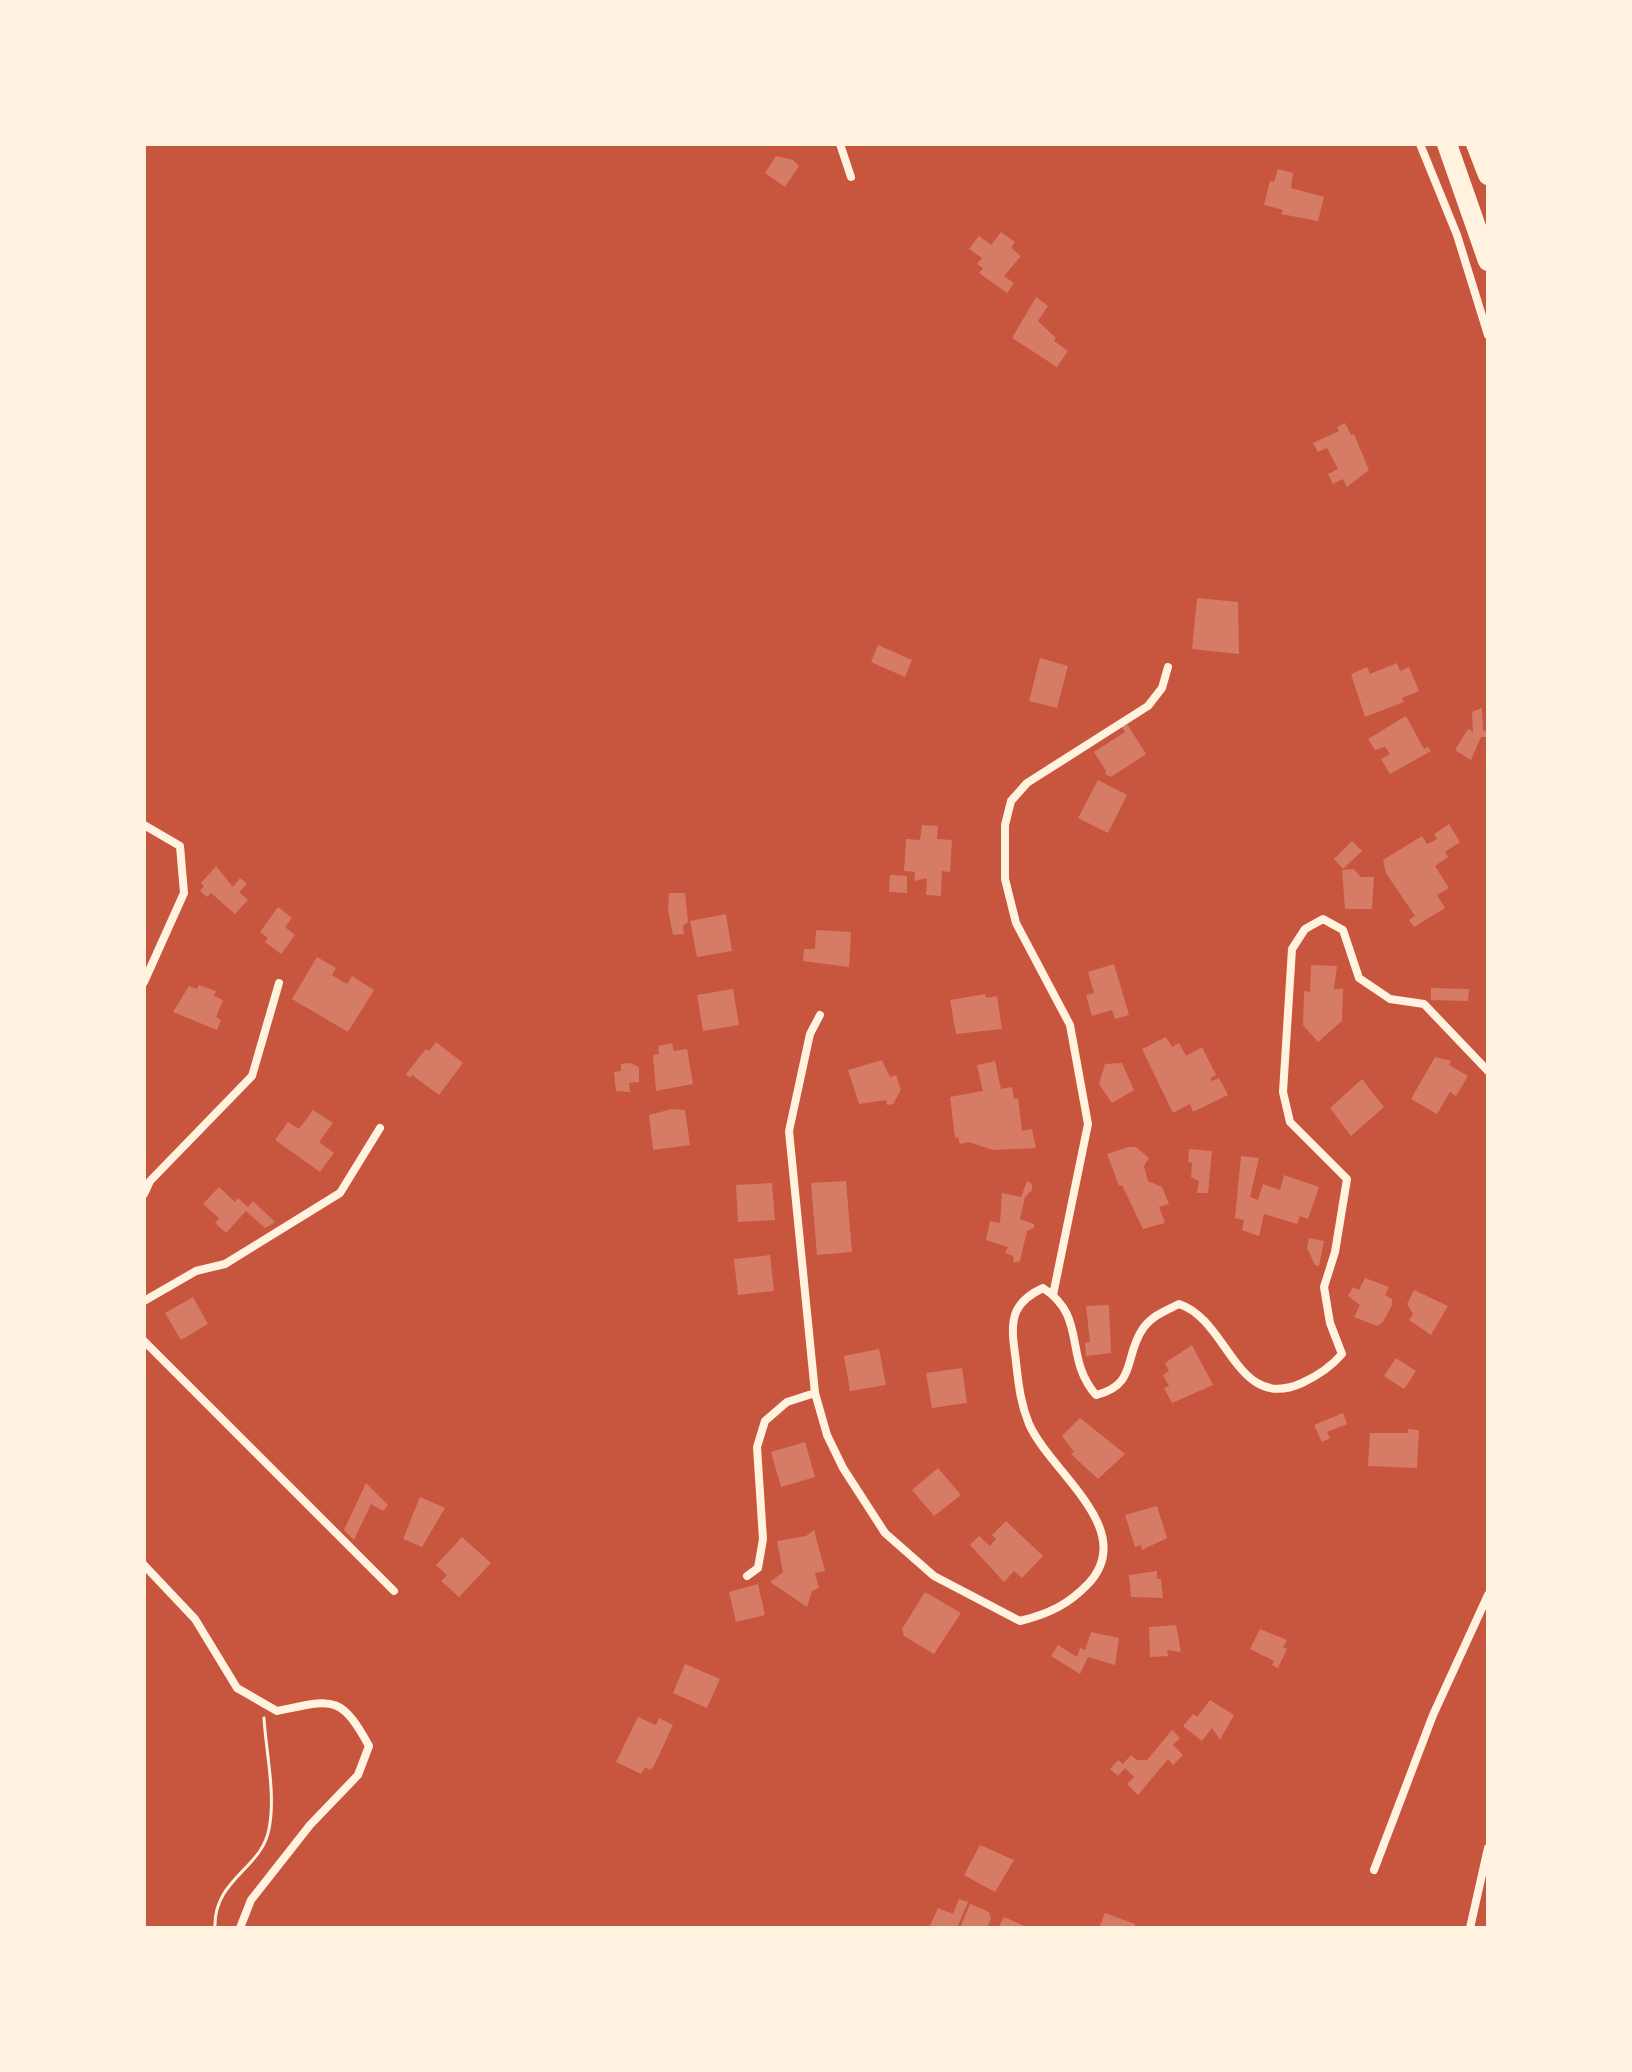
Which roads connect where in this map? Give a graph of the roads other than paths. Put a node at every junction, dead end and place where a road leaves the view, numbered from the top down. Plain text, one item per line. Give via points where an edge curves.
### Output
1 (840, 144) edge
2 (1420, 144) edge
3 (1447, 144) edge
4 (1476, 144) edge
5 (1488, 175) edge
6 (851, 177) dead end
7 (1488, 261) edge
8 (1488, 335) edge
9 (1168, 667) dead end
10 (144, 825) edge
11 (144, 982) edge
12 (279, 983) dead end
13 (820, 1015) dead end
14 (1488, 1071) edge
15 (380, 1128) dead end
16 (147, 1179) edge
17 (144, 1194) edge
18 (1053, 1295) junction
19 (144, 1301) edge
20 (144, 1341) edge
21 (815, 1393) junction
22 (144, 1565) edge
23 (747, 1576) dead end
24 (394, 1591) dead end
25 (1488, 1595) edge
26 (1488, 1848) edge
27 (1374, 1870) dead end
28 (240, 1928) edge
29 (1470, 1928) edge

1 - 6 street
2 - 8 street via 1457,235
3 - 7 highway
4 - 5 highway
9 - 18 street via 1162,688 1148,706 1027,783 1011,801 1005,825 1005,879 1016,923 1070,1025 1088,1124
10 - 11 street via 180,846 184,893
12 - 16 street via 252,1076
13 - 21 street via 810,1034 789,1131
14 - 18 street via 1424,1004 1390,999 1359,978 1343,930 1323,919 1305,929 1292,949 1283,1092 1290,1122 1347,1179 1324,1287 1342,1354 1334,1364 1283,1391 1263,1388 1194,1309 1179,1304 1155,1316 1140,1332 1125,1378 1096,1395 1080,1378 1069,1317
15 - 19 street via 340,1193 225,1264 196,1271
16 - 17 street
18 - 21 street via 1043,1288 1026,1296 1011,1322 1017,1387 1030,1425 1050,1460 1082,1496 1106,1543 1105,1561 1091,1581 1050,1614 1020,1621 934,1576 894,1541 843,1468
20 - 24 street
21 - 23 street via 787,1402 765,1421 757,1447 763,1539 758,1568
22 - 28 street via 195,1619 237,1688 277,1711 327,1701 352,1713 369,1746 358,1775 251,1900
25 - 27 street via 1433,1715
26 - 29 street

